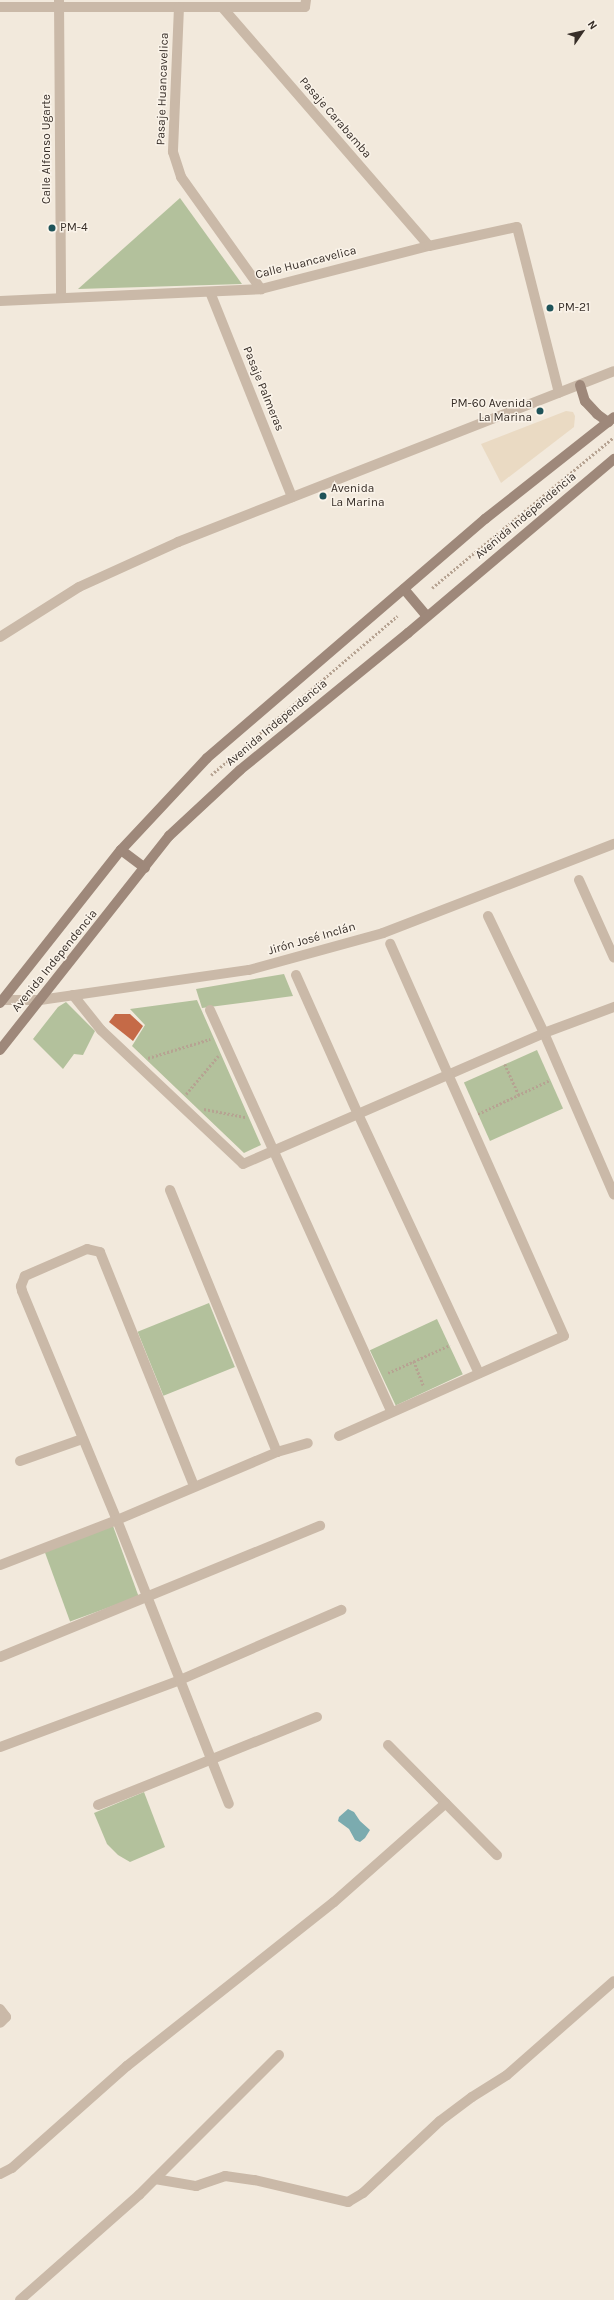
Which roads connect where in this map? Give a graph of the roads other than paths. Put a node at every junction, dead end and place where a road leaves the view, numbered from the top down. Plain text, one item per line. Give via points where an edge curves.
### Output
1 (203, 3) edge
2 (306, 3) edge
3 (59, 4) edge
4 (0, 7) edge
5 (179, 7) junction
6 (222, 7) junction
7 (429, 246) junction
8 (261, 289) junction
9 (210, 292) junction
10 (60, 298) junction
11 (0, 301) edge
12 (614, 372) edge
13 (580, 385) junction
14 (560, 393) junction
15 (611, 419) edge
16 (614, 459) edge
17 (292, 497) junction
18 (404, 589) junction
19 (428, 616) junction
20 (0, 637) edge
21 (614, 844) edge
22 (121, 850) junction
23 (145, 868) junction
24 (579, 880) dead end
25 (488, 916) dead end
26 (390, 944) dead end
27 (614, 958) edge
28 (296, 975) dead end
29 (73, 995) junction
30 (40, 1000) junction
31 (1, 1001) edge
32 (614, 1007) edge
33 (210, 1010) dead end
34 (544, 1033) junction
35 (0, 1050) edge
36 (447, 1074) junction
37 (358, 1114) junction
38 (273, 1150) junction
39 (170, 1190) dead end
40 (614, 1195) edge
41 (479, 1372) junction
42 (391, 1411) junction
43 (339, 1436) dead end
44 (82, 1439) junction
45 (308, 1443) dead end
46 (277, 1452) junction
47 (20, 1461) dead end
48 (194, 1486) junction
49 (117, 1520) junction
50 (320, 1526) dead end
51 (0, 1565) edge
52 (148, 1598) junction
53 (341, 1610) dead end
54 (0, 1656) edge
55 (180, 1680) junction
56 (317, 1717) dead end
57 (388, 1745) dead end
58 (0, 1747) edge
59 (212, 1760) junction
60 (446, 1803) junction
61 (229, 1804) dead end
62 (98, 1805) dead end
63 (497, 1855) dead end
64 (614, 1981) edge
65 (0, 2009) edge
66 (0, 2023) edge
67 (279, 2055) dead end
68 (0, 2174) edge
69 (155, 2179) junction
70 (20, 2300) edge

1 - 5 street
1 - 6 street
2 - 6 street
3 - 4 street
3 - 5 street
3 - 10 street, Calle Alfonso Ugarte
5 - 8 street, Pasaje Huancavelica via 173,152 181,177
6 - 7 street, Pasaje Carabamba
7 - 8 street, Calle Huancavelica
7 - 14 street, Calle Huancavelica via 517,226
8 - 9 street, Calle Huancavelica
9 - 10 street, Calle Huancavelica
9 - 17 street, Pasaje Palmeras
10 - 11 street, Calle Huancavelica
12 - 13 street
13 - 14 street
13 - 15 main road via 585,401 597,414
14 - 17 street
15 - 18 main road, Avenida Independencia via 485,519
16 - 19 main road, Avenida Independencia
17 - 20 street via 178,542 79,587
18 - 19 main road
18 - 22 main road, Avenida Independencia via 207,758
19 - 23 main road, Avenida Independencia via 240,770 169,836
21 - 29 street, Jirón José Inclán via 383,933 334,947 249,970
22 - 23 main road
22 - 31 main road, Avenida Independencia
23 - 30 main road, Avenida Independencia
24 - 27 street
25 - 34 street
26 - 36 street
28 - 37 street
29 - 30 street, Jirón José Inclán
29 - 38 street via 100,1030 243,1164
30 - 31 street, Jirón José Inclán
30 - 35 main road, Avenida Independencia
32 - 34 street
33 - 38 street
34 - 36 street
34 - 40 street
36 - 37 street
36 - 41 street via 564,1336
37 - 38 street
37 - 41 street
38 - 42 street
39 - 46 street
41 - 42 street
42 - 43 street
44 - 47 street
44 - 48 street via 21,1286 25,1276 30,1273 91,1248 100,1252 103,1257
44 - 49 street
45 - 46 street
46 - 48 street
48 - 49 street
49 - 51 street
49 - 52 street
50 - 52 street
52 - 54 street
52 - 55 street
53 - 55 street
55 - 58 street
55 - 59 street
56 - 59 street
57 - 60 street
59 - 61 street
59 - 62 street
60 - 63 street
60 - 68 street via 334,1902 127,2066 12,2168
64 - 69 street via 507,2075 440,2121 363,2193 348,2202 254,2180 225,2176 196,2186
65 - 66 street via 6,2017
67 - 69 street
69 - 70 street

